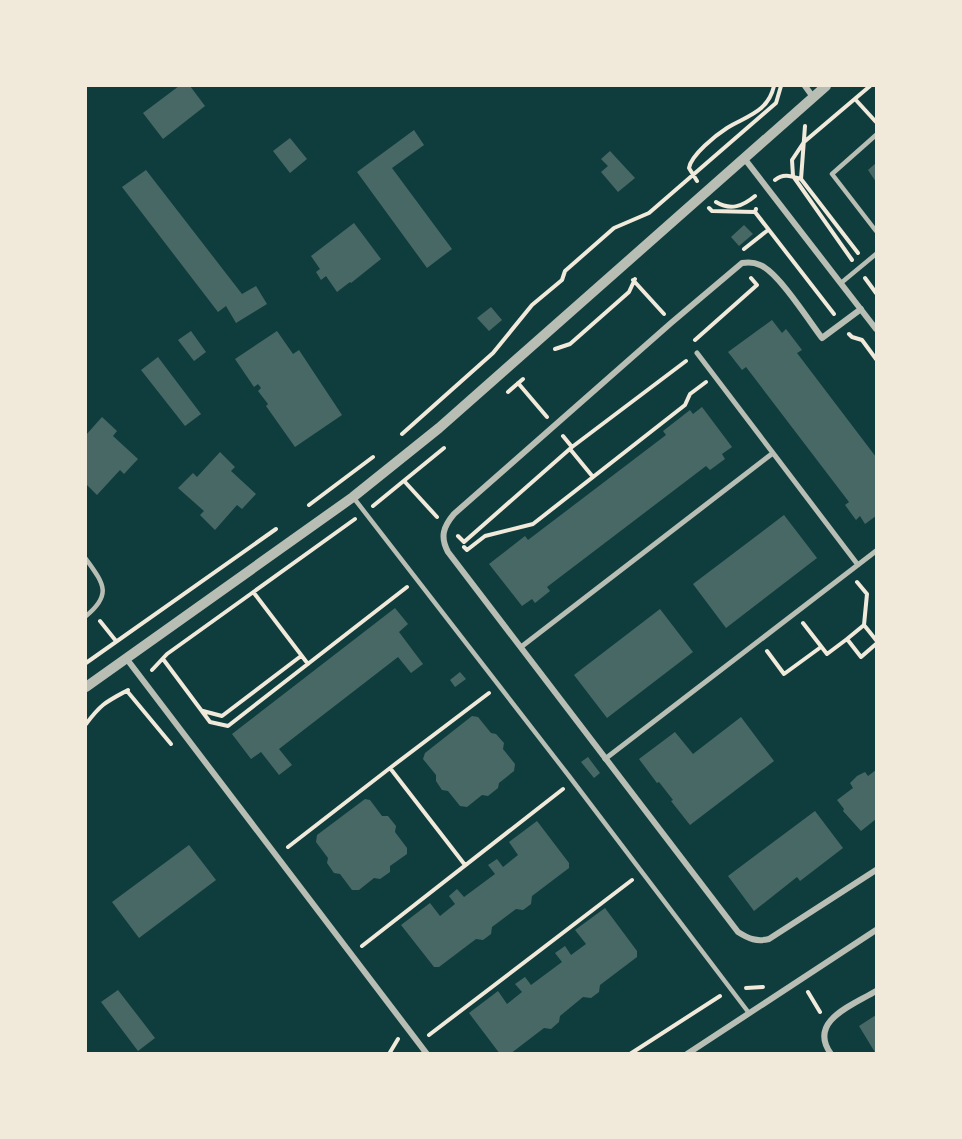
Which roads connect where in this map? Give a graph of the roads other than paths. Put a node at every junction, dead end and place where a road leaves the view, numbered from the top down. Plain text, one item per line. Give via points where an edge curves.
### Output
1 (805, 86) edge
2 (826, 86) edge
3 (810, 99) junction
4 (876, 135) edge
5 (744, 158) junction
6 (876, 231) edge
7 (876, 254) edge
8 (841, 283) junction
9 (861, 309) junction
10 (876, 329) edge
11 (697, 354) road end
12 (773, 453) junction
13 (353, 497) junction
14 (876, 551) edge
15 (86, 559) edge
16 (858, 565) junction
17 (86, 616) edge
18 (521, 647) junction
19 (126, 658) junction
20 (86, 687) edge
21 (605, 759) junction
22 (876, 870) edge
23 (876, 930) edge
24 (876, 991) edge
25 (749, 1013) junction
26 (427, 1053) edge
27 (687, 1053) edge
28 (831, 1053) edge

1 - 3 street
2 - 3 street
3 - 5 street
4 - 6 lane via 832,174
5 - 8 street
5 - 13 street via 439,428
7 - 8 lane
8 - 9 street
9 - 10 street
9 - 18 street via 822,338 768,269 742,263 454,514 445,525 443,536 448,552
11 - 12 street
12 - 16 street
12 - 18 street
13 - 19 street
13 - 25 lane
14 - 16 street
15 - 17 lane via 103,588 100,602
16 - 21 street
18 - 21 street
19 - 20 street
19 - 26 street
21 - 22 street via 732,926 744,936 760,941 770,939
23 - 25 street
24 - 28 street via 830,1020 823,1038
25 - 27 street

